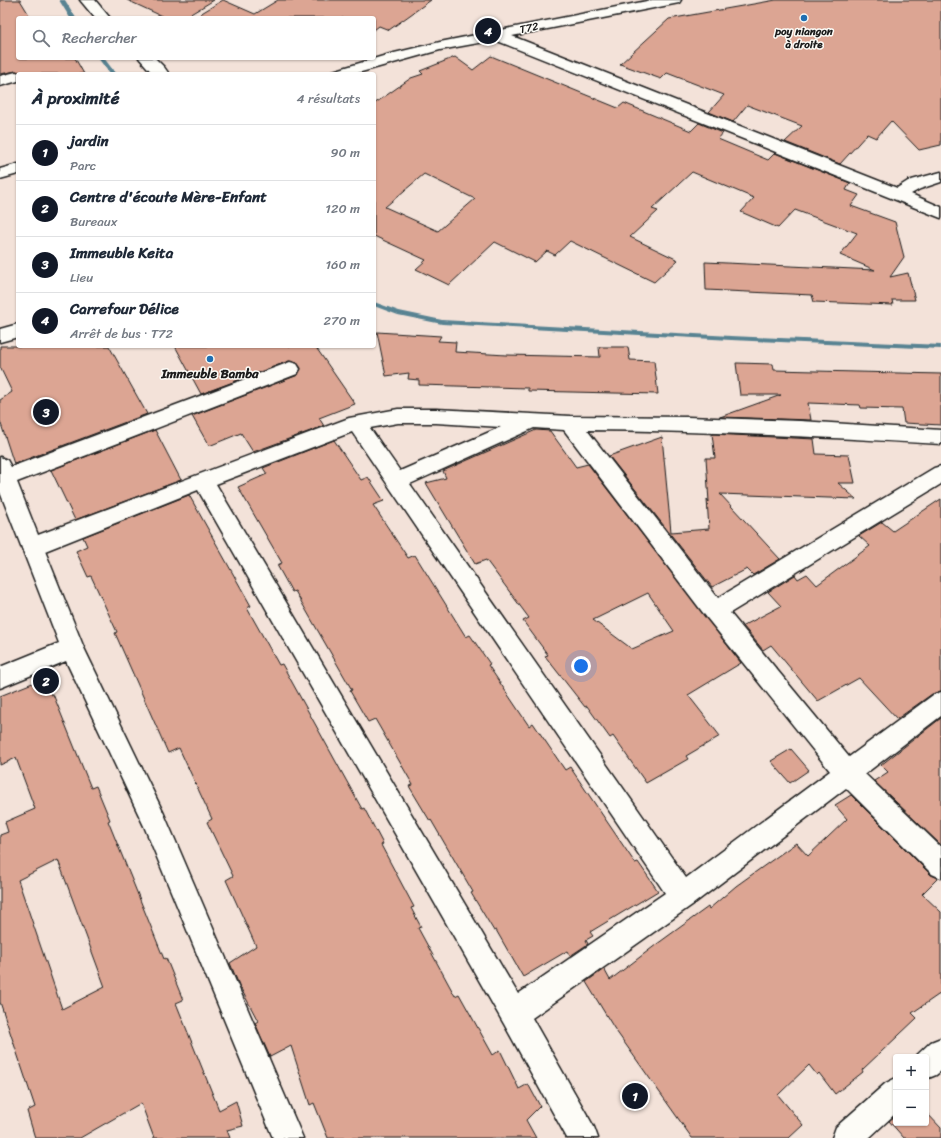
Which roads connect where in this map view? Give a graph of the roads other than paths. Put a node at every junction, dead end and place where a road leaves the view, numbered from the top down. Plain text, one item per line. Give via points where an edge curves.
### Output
1 (87, 0) edge
2 (674, 0) edge
3 (101, 16) edge
4 (496, 35) junction
5 (148, 60) edge
6 (161, 72) edge
7 (345, 72) edge
8 (16, 77) dead end
9 (0, 81) edge
10 (16, 170) edge
11 (0, 174) edge
12 (941, 177) edge
13 (898, 195) junction
14 (941, 214) edge
15 (16, 331) edge
16 (0, 336) edge
17 (290, 369) dead end
18 (530, 421) junction
19 (356, 423) junction
20 (570, 423) junction
21 (941, 437) edge
22 (3, 471) edge
23 (941, 474) edge
24 (203, 480) junction
25 (397, 481) junction
26 (33, 546) junction
27 (715, 611) junction
28 (72, 648) junction
29 (0, 678) edge
30 (941, 702) edge
31 (847, 773) junction
32 (941, 865) edge
33 (683, 896) junction
34 (514, 1014) junction
35 (941, 1052) edge
36 (929, 1062) edge
37 (893, 1096) edge
38 (288, 1138) edge
39 (583, 1138) edge
40 (847, 1138) edge

1 - 3 street
2 - 4 street, T72
4 - 7 street, T72 via 410,53
4 - 13 street
5 - 6 street
8 - 9 street
10 - 11 street
12 - 13 street via 914,185
13 - 14 street
15 - 16 street
17 - 22 street
18 - 19 street via 398,416
18 - 20 street
18 - 25 street
19 - 24 street
19 - 25 street
20 - 21 street via 696,424
20 - 27 street
22 - 26 street
23 - 27 street
24 - 26 street
24 - 34 street
25 - 33 street
26 - 28 street
27 - 31 street
28 - 29 street
28 - 38 street via 155,822
30 - 31 street
31 - 32 street
31 - 33 street
33 - 34 street
34 - 39 street
35 - 36 street
37 - 40 street

